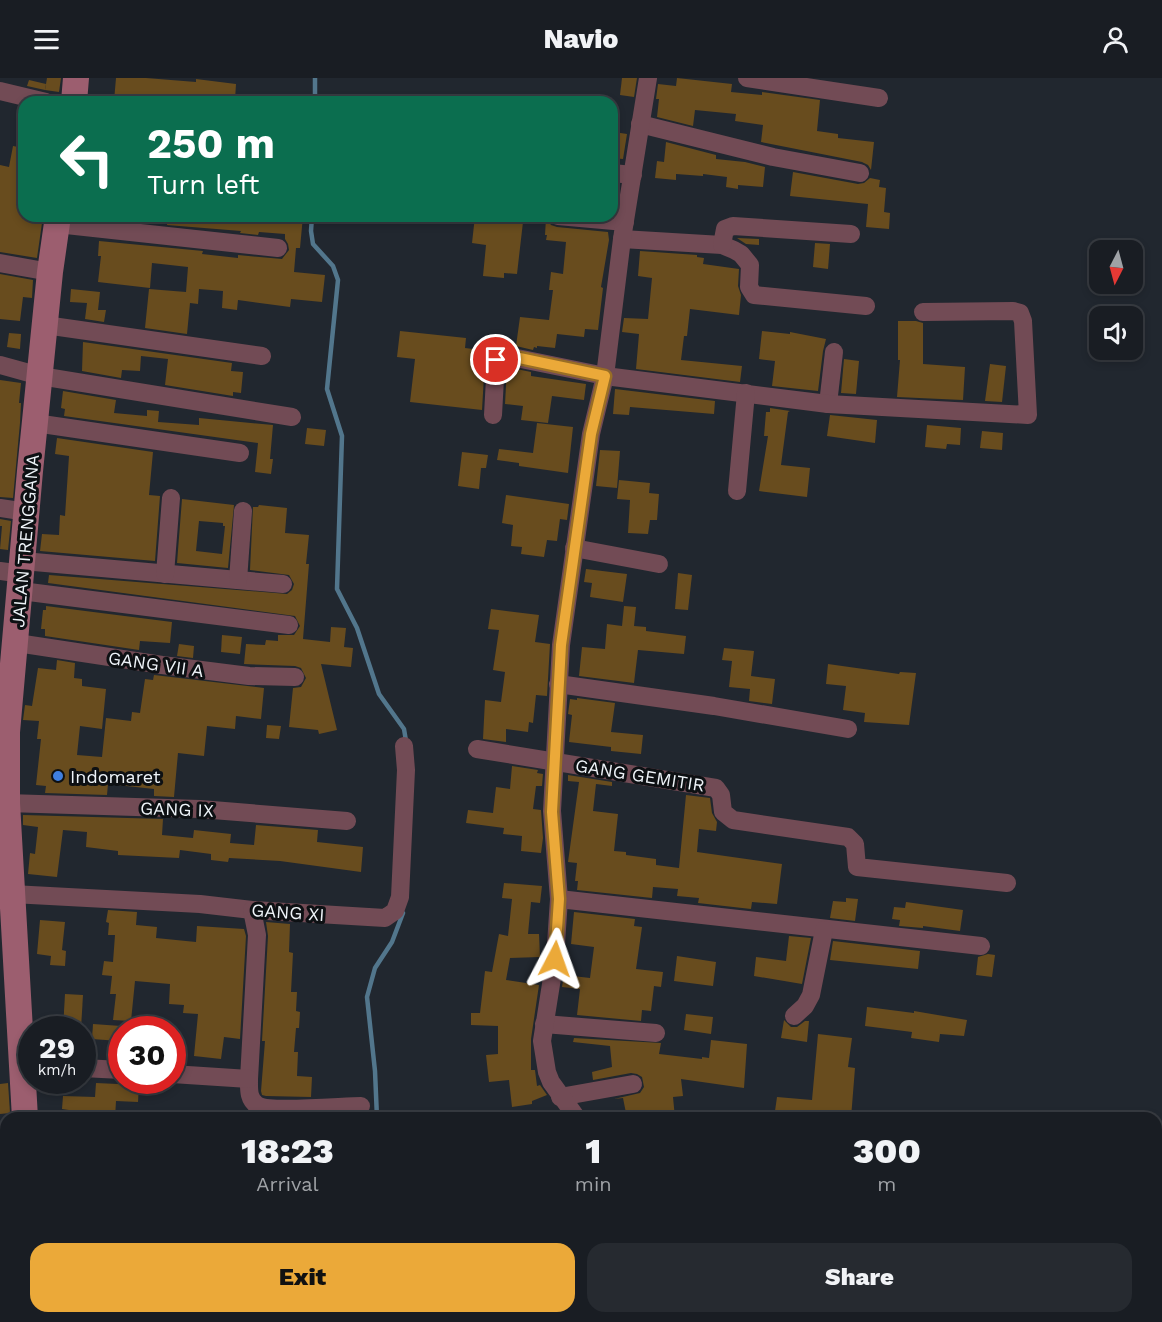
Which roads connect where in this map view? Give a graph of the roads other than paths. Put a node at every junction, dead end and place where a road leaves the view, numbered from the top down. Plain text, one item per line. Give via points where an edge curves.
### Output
1 (76, 78) edge
2 (648, 78) edge
3 (747, 78) edge
4 (0, 91) edge
5 (21, 96) edge
6 (74, 96) edge
7 (879, 98) dead end
8 (640, 124) junction
9 (860, 173) dead end
10 (618, 174) edge
11 (633, 175) junction
12 (57, 222) edge
13 (73, 222) edge
14 (584, 222) edge
15 (623, 231) junction
16 (850, 234) dead end
17 (723, 245) junction
18 (278, 248) dead end
19 (0, 263) edge
20 (50, 272) junction
21 (866, 306) dead end
22 (923, 312) dead end
23 (45, 325) junction
24 (834, 352) dead end
25 (262, 356) dead end
26 (0, 365) edge
27 (40, 376) junction
28 (605, 376) junction
29 (746, 393) junction
30 (828, 405) junction
31 (493, 415) dead end
32 (292, 417) dead end
33 (35, 423) junction
34 (240, 453) dead end
35 (737, 491) dead end
36 (171, 498) dead end
37 (0, 507) edge
38 (243, 511) dead end
39 (27, 512) junction
40 (574, 548) junction
41 (659, 564) dead end
42 (17, 574) edge
43 (165, 574) junction
44 (238, 580) junction
45 (283, 584) dead end
46 (289, 625) dead end
47 (17, 643) junction
48 (295, 677) dead end
49 (558, 684) junction
50 (848, 729) dead end
51 (4, 732) edge
52 (404, 746) dead end
53 (477, 749) dead end
54 (555, 762) junction
55 (7, 804) junction
56 (347, 821) dead end
57 (1007, 883) dead end
58 (12, 894) junction
59 (559, 899) junction
60 (252, 910) junction
61 (824, 930) junction
62 (981, 946) dead end
63 (22, 1016) edge
64 (794, 1016) dead end
65 (544, 1024) junction
66 (656, 1033) dead end
67 (186, 1075) edge
68 (249, 1079) junction
69 (633, 1084) dead end
70 (26, 1094) edge
71 (560, 1097) junction
72 (361, 1106) dead end
73 (26, 1112) edge
74 (572, 1112) edge

1 - 6 main road
2 - 8 street
3 - 7 street
4 - 5 street
8 - 9 street via 773,157
8 - 11 street
10 - 11 street
11 - 15 street
12 - 20 main road, JALAN TRENGGANA
13 - 18 street
14 - 15 street
15 - 17 street
15 - 28 street
16 - 17 street via 733,226 725,229
17 - 21 street via 748,261 749,287 754,295
19 - 20 street
20 - 23 main road, JALAN TRENGGANA
22 - 30 street via 1020,313 1028,415
23 - 25 street
23 - 27 main road, JALAN TRENGGANA
24 - 30 street
26 - 27 street
27 - 32 street
27 - 33 main road, JALAN TRENGGANA
28 - 29 street
28 - 31 street via 500,356 496,360
28 - 40 street via 591,434
29 - 30 street
29 - 35 street
33 - 34 street
33 - 39 main road, JALAN TRENGGANA
36 - 43 street
37 - 39 street
38 - 44 street
39 - 42 main road, JALAN TRENGGANA
40 - 41 street
40 - 49 street
42 - 43 street
42 - 46 street
42 - 47 main road, JALAN TRENGGANA
43 - 44 street
44 - 45 street
47 - 48 street, GANG VII A via 238,675
47 - 51 main road, JALAN TRENGGANA
49 - 50 street
49 - 54 street
51 - 55 main road, JALAN TRENGGANA
52 - 60 street, GANG XI via 401,886 395,911 385,918 373,918
53 - 54 street
54 - 57 street, GANG GEMITIR via 716,788 722,795 723,812 733,820 848,837 855,844 857,867
54 - 59 street via 552,812
55 - 56 street, GANG IX via 201,809
55 - 58 main road, JALAN TRENGGANA
58 - 60 street, GANG XI
58 - 63 main road, JALAN TRENGGANA
59 - 61 street
59 - 65 street via 555,959
60 - 68 street via 257,935
61 - 62 street
61 - 64 street via 811,995
65 - 66 street
65 - 71 street via 546,1072
67 - 68 street
68 - 72 street via 251,1098 263,1108
69 - 71 street
70 - 73 main road, JALAN TRENGGANA
71 - 74 street

